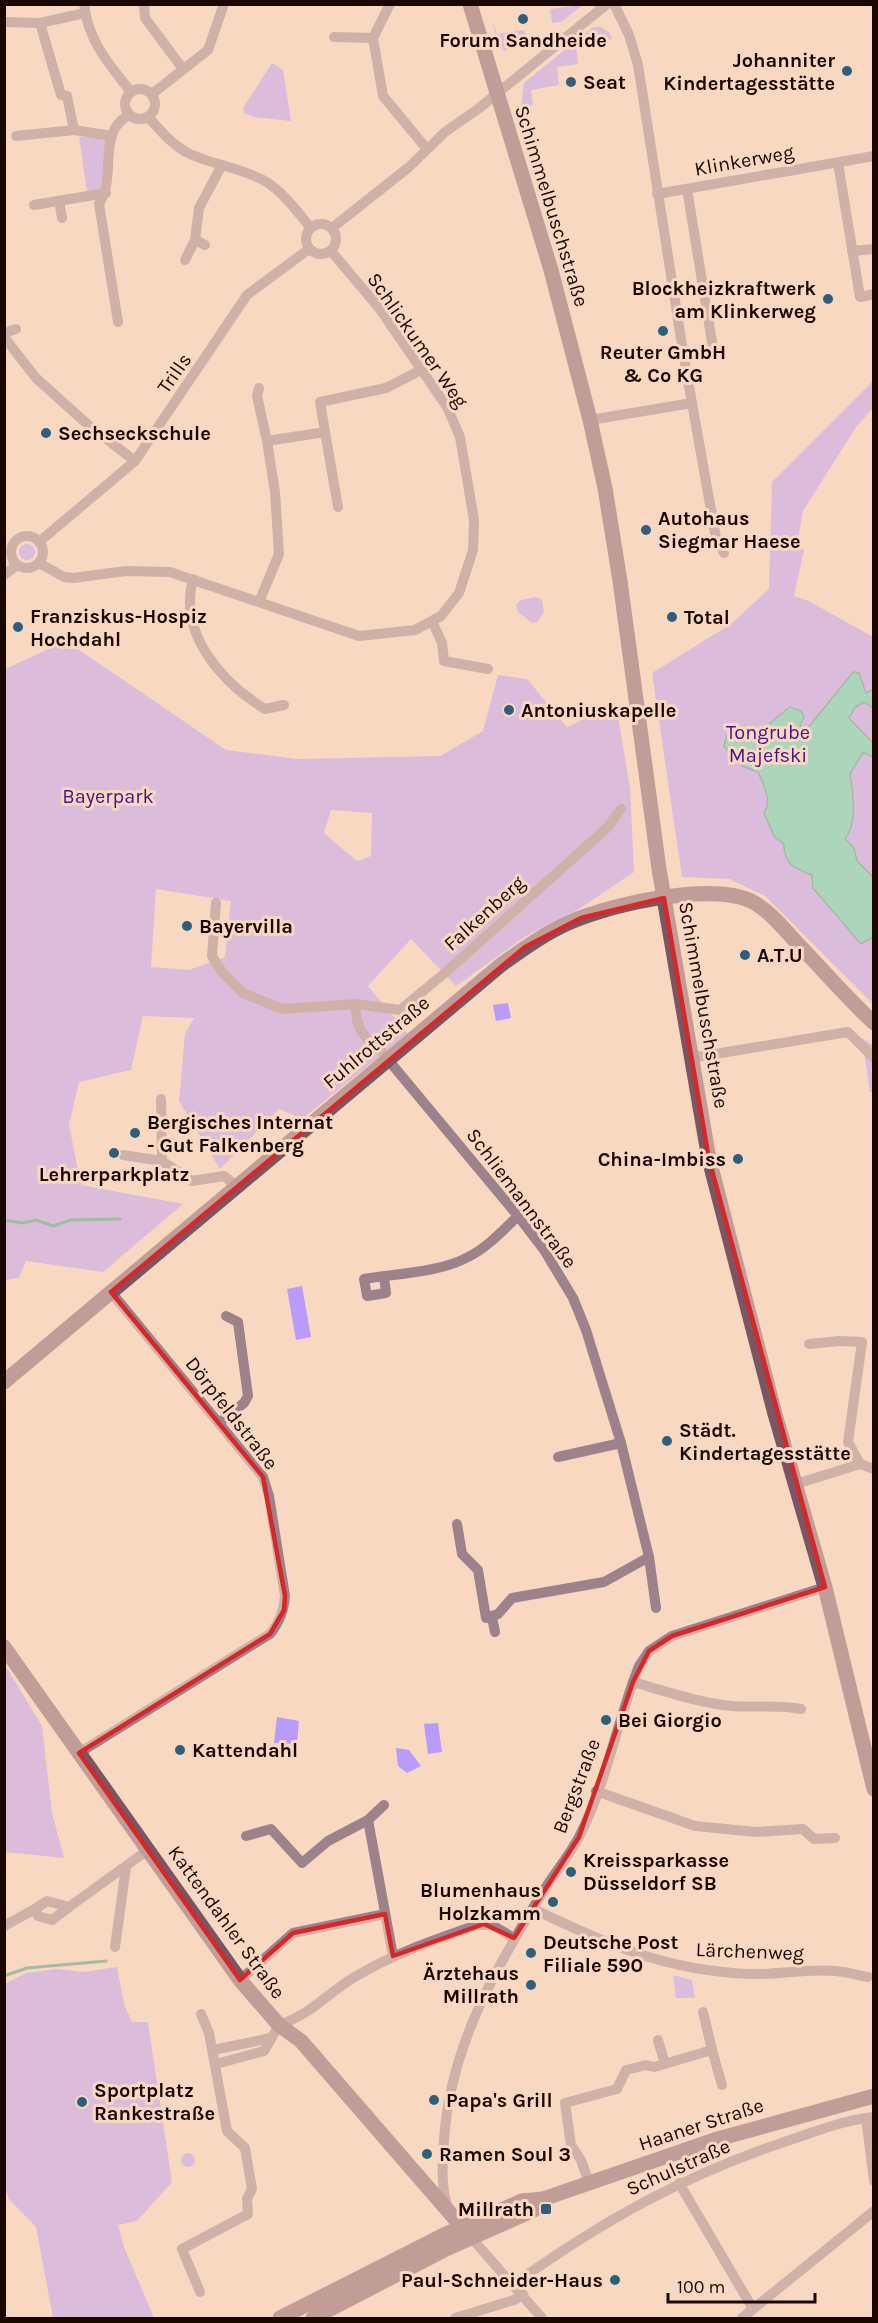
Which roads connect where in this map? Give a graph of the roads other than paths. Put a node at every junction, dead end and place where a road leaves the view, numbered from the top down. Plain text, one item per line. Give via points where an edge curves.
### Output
1 (144, 4) edge
2 (224, 4) edge
3 (390, 4) edge
4 (470, 4) edge
5 (607, 4) edge
6 (614, 4) edge
7 (84, 9) edge
8 (4, 22) edge
9 (40, 22) junction
10 (334, 37) dead end
11 (373, 38) junction
12 (183, 69) junction
13 (131, 92) junction
14 (495, 93) junction
15 (152, 94) junction
16 (129, 114) junction
17 (149, 118) junction
18 (74, 130) junction
19 (16, 135) dead end
20 (112, 136) junction
21 (426, 148) junction
22 (873, 156) edge
23 (838, 163) junction
24 (222, 165) junction
25 (687, 189) junction
26 (106, 193) junction
27 (657, 194) junction
28 (59, 201) junction
29 (34, 205) dead end
30 (62, 218) dead end
31 (310, 227) junction
32 (332, 228) junction
33 (195, 240) junction
34 (205, 245) dead end
35 (309, 249) junction
36 (873, 249) edge
37 (331, 250) junction
38 (852, 251) junction
39 (185, 260) dead end
40 (873, 294) edge
41 (118, 322) dead end
42 (16, 329) dead end
43 (4, 335) edge
44 (684, 358) junction
45 (421, 370) junction
46 (259, 388) dead end
47 (692, 403) junction
48 (590, 420) junction
49 (325, 432) junction
50 (267, 441) junction
51 (135, 461) junction
52 (338, 507) dead end
53 (4, 534) edge
54 (39, 542) junction
55 (14, 544) junction
56 (724, 554) dead end
57 (39, 563) junction
58 (17, 565) junction
59 (4, 575) edge
60 (193, 579) junction
61 (259, 602) junction
62 (433, 623) junction
63 (488, 669) dead end
64 (284, 705) dead end
65 (621, 809) dead end
66 (664, 898) junction
67 (216, 903) dead end
68 (356, 1004) junction
69 (873, 1023) edge
70 (691, 1058) junction
71 (873, 1058) edge
72 (388, 1059) junction
73 (161, 1099) dead end
74 (123, 1155) dead end
75 (162, 1161) junction
76 (237, 1186) junction
77 (518, 1216) junction
78 (384, 1276) dead end
79 (111, 1292) junction
80 (226, 1316) dead end
81 (809, 1344) dead end
82 (4, 1382) edge
83 (220, 1422) junction
84 (621, 1443) junction
85 (558, 1457) dead end
86 (860, 1464) junction
87 (873, 1469) edge
88 (796, 1484) junction
89 (457, 1524) dead end
90 (649, 1557) junction
91 (825, 1587) junction
92 (656, 1608) dead end
93 (492, 1617) junction
94 (495, 1632) dead end
95 (4, 1647) edge
96 (633, 1682) junction
97 (801, 1709) dead end
98 (79, 1753) junction
99 (873, 1789) edge
100 (596, 1791) junction
101 (384, 1805) dead end
102 (369, 1820) junction
103 (246, 1836) dead end
104 (835, 1838) dead end
105 (148, 1850) junction
106 (126, 1867) junction
107 (69, 1907) junction
108 (34, 1909) junction
109 (533, 1909) junction
110 (385, 1914) junction
111 (4, 1926) edge
112 (514, 1938) junction
113 (115, 1947) dead end
114 (393, 1956) junction
115 (868, 1977) dead end
116 (240, 1980) junction
117 (703, 2012) dead end
118 (201, 2014) dead end
119 (275, 2032) junction
120 (658, 2040) dead end
121 (213, 2050) junction
122 (712, 2050) junction
123 (216, 2064) junction
124 (665, 2064) junction
125 (722, 2085) dead end
126 (873, 2096) edge
127 (870, 2118) edge
128 (443, 2172) junction
129 (873, 2181) edge
130 (589, 2183) junction
131 (679, 2183) junction
132 (425, 2187) junction
133 (873, 2211) edge
134 (451, 2217) junction
135 (468, 2234) junction
136 (514, 2284) junction
137 (200, 2292) dead end
138 (523, 2294) junction
139 (753, 2309) junction
140 (280, 2319) edge
141 (313, 2319) edge
142 (455, 2319) edge
143 (542, 2319) edge
144 (742, 2319) edge

1 - 12 street via 145,18
2 - 12 street via 208,50
3 - 11 street
4 - 14 main road, Schimmelbuschstraße
5 - 14 street
6 - 27 street via 638,65
7 - 9 street
7 - 13 street via 99,52
8 - 9 street
9 - 18 street via 61,95 67,96
10 - 11 street
11 - 21 street via 383,96
12 - 15 street
13 - 15 street via 141,88
13 - 16 street via 125,103
14 - 21 street
14 - 48 main road, Schimmelbuschstraße via 552,270
15 - 17 street via 156,105
16 - 17 street via 139,120
16 - 20 street via 115,127
17 - 24 street via 189,154
18 - 19 street
18 - 20 street
20 - 26 street
21 - 32 street via 409,167
22 - 23 street, Klinkerweg
23 - 25 street, Klinkerweg
23 - 38 street
24 - 31 street via 267,182
24 - 33 street via 199,208
25 - 27 street, Klinkerweg
25 - 44 street via 713,348 706,354
26 - 28 street
26 - 41 street via 99,204
27 - 44 street
28 - 29 street
28 - 30 street
31 - 32 street via 322,223
31 - 35 street via 306,237
32 - 37 street via 337,239
33 - 34 street
33 - 39 street
35 - 37 street via 320,254
35 - 51 street, Trills via 247,295
36 - 38 street
37 - 45 street, Schlickumer Weg via 379,308
38 - 40 street via 860,297
42 - 43 street
43 - 51 street via 36,378
44 - 47 street
45 - 49 street via 386,388 320,402
45 - 62 street, Schlickumer Weg via 447,407 460,436 474,520 473,550 466,576 459,593
46 - 50 street via 257,396
47 - 48 street
47 - 56 street via 716,538
48 - 66 main road, Schimmelbuschstraße via 620,581
49 - 50 street
49 - 52 street
50 - 61 street via 279,554
51 - 54 street, Trills
53 - 55 street
54 - 55 street via 26,537
54 - 57 street
55 - 58 street via 12,557
57 - 58 street via 28,568
57 - 60 street via 73,578 145,570
58 - 59 street
60 - 61 street
60 - 64 street via 188,610 202,648 256,703 266,709
61 - 62 street via 359,636 415,630
62 - 63 street via 442,643 444,661
65 - 68 street, Falkenberg via 608,827 400,1010
66 - 69 main road, Fuhlrottstraße via 716,892 750,901 773,918
66 - 70 main road, Schimmelbuschstraße
66 - 72 main road, Fuhlrottstraße via 601,911 560,926 502,964
67 - 68 street, Falkenberg via 212,956 243,993 282,1009
68 - 72 street via 355,1020 362,1036
70 - 71 street via 848,1032
70 - 88 main road, Schimmelbuschstraße via 715,1180
72 - 76 main road, Fuhlrottstraße
72 - 77 street, Schliemannstraße
73 - 75 street
74 - 75 street
75 - 76 street via 192,1181 224,1176
76 - 79 main road, Fuhlrottstraße
77 - 78 street via 469,1257
77 - 84 street, Schliemannstraße via 573,1298
79 - 82 main road, Fuhlrottstraße
79 - 83 street, Dörpfeldstraße
80 - 83 street via 238,1322 249,1389 244,1403
81 - 86 street via 862,1342 848,1442
83 - 98 street, Dörpfeldstraße via 258,1470 267,1490 284,1610 270,1634
84 - 85 street
84 - 90 street, Schliemannstraße
86 - 87 street
86 - 88 street
88 - 91 main road, Schimmelbuschstraße
89 - 93 street via 462,1554 478,1570 486,1618
90 - 92 street, Schliemannstraße
90 - 93 street via 604,1582 512,1598
91 - 96 street, Bergstraße via 672,1636 649,1651
91 - 99 main road, Schimmelbuschstraße
93 - 94 street
95 - 98 main road, Kattendahler Straße
96 - 97 street via 686,1698 732,1706 785,1705
96 - 100 street, Bergstraße
98 - 105 main road, Kattendahler Straße
100 - 104 street via 695,1826 756,1832 804,1829 814,1839
100 - 109 street, Bergstraße via 579,1837
101 - 102 street
102 - 103 street via 328,1841 302,1863 271,1829
102 - 110 street
105 - 106 street
105 - 116 main road, Kattendahler Straße
106 - 107 street
106 - 113 street
107 - 108 street via 46,1901
107 - 108 street via 52,1920 38,1916
108 - 111 street
109 - 112 street, Bergstraße
109 - 115 street, Lärchenweg via 608,1944 693,1969 751,1974 836,1971
110 - 114 street
110 - 116 street via 293,1933
112 - 114 street via 492,1925 477,1925
112 - 128 street, Bergstraße via 485,1990 460,2055 450,2092
114 - 119 street via 351,1979 303,2017
116 - 119 main road, Kattendahler Straße
117 - 122 street
118 - 121 street
119 - 121 street
119 - 123 street via 264,2051
119 - 132 main road, Kattendahler Straße via 301,2041
120 - 124 street
121 - 123 street
122 - 124 street
122 - 125 street
123 - 137 street via 227,2131 245,2148 252,2189 247,2199 248,2214 182,2249
124 - 130 street via 626,2070 617,2089 565,2103 571,2145
126 - 130 main road, Haaner Straße via 735,2133
127 - 129 street
127 - 131 street, Schulstraße via 844,2122 763,2149
128 - 132 street
128 - 134 street, Bergstraße via 444,2198
130 - 135 main road, Haaner Straße via 543,2199 522,2201
131 - 136 street, Schulstraße via 580,2237
131 - 139 street
132 - 134 main road, Kattendahler Straße
133 - 139 street
134 - 135 main road, Kattendahler Straße
135 - 136 street
135 - 140 main road, Haaner Straße via 444,2235
135 - 141 main road, Haaner Straße
136 - 138 street
138 - 142 street
138 - 143 street
139 - 144 street

